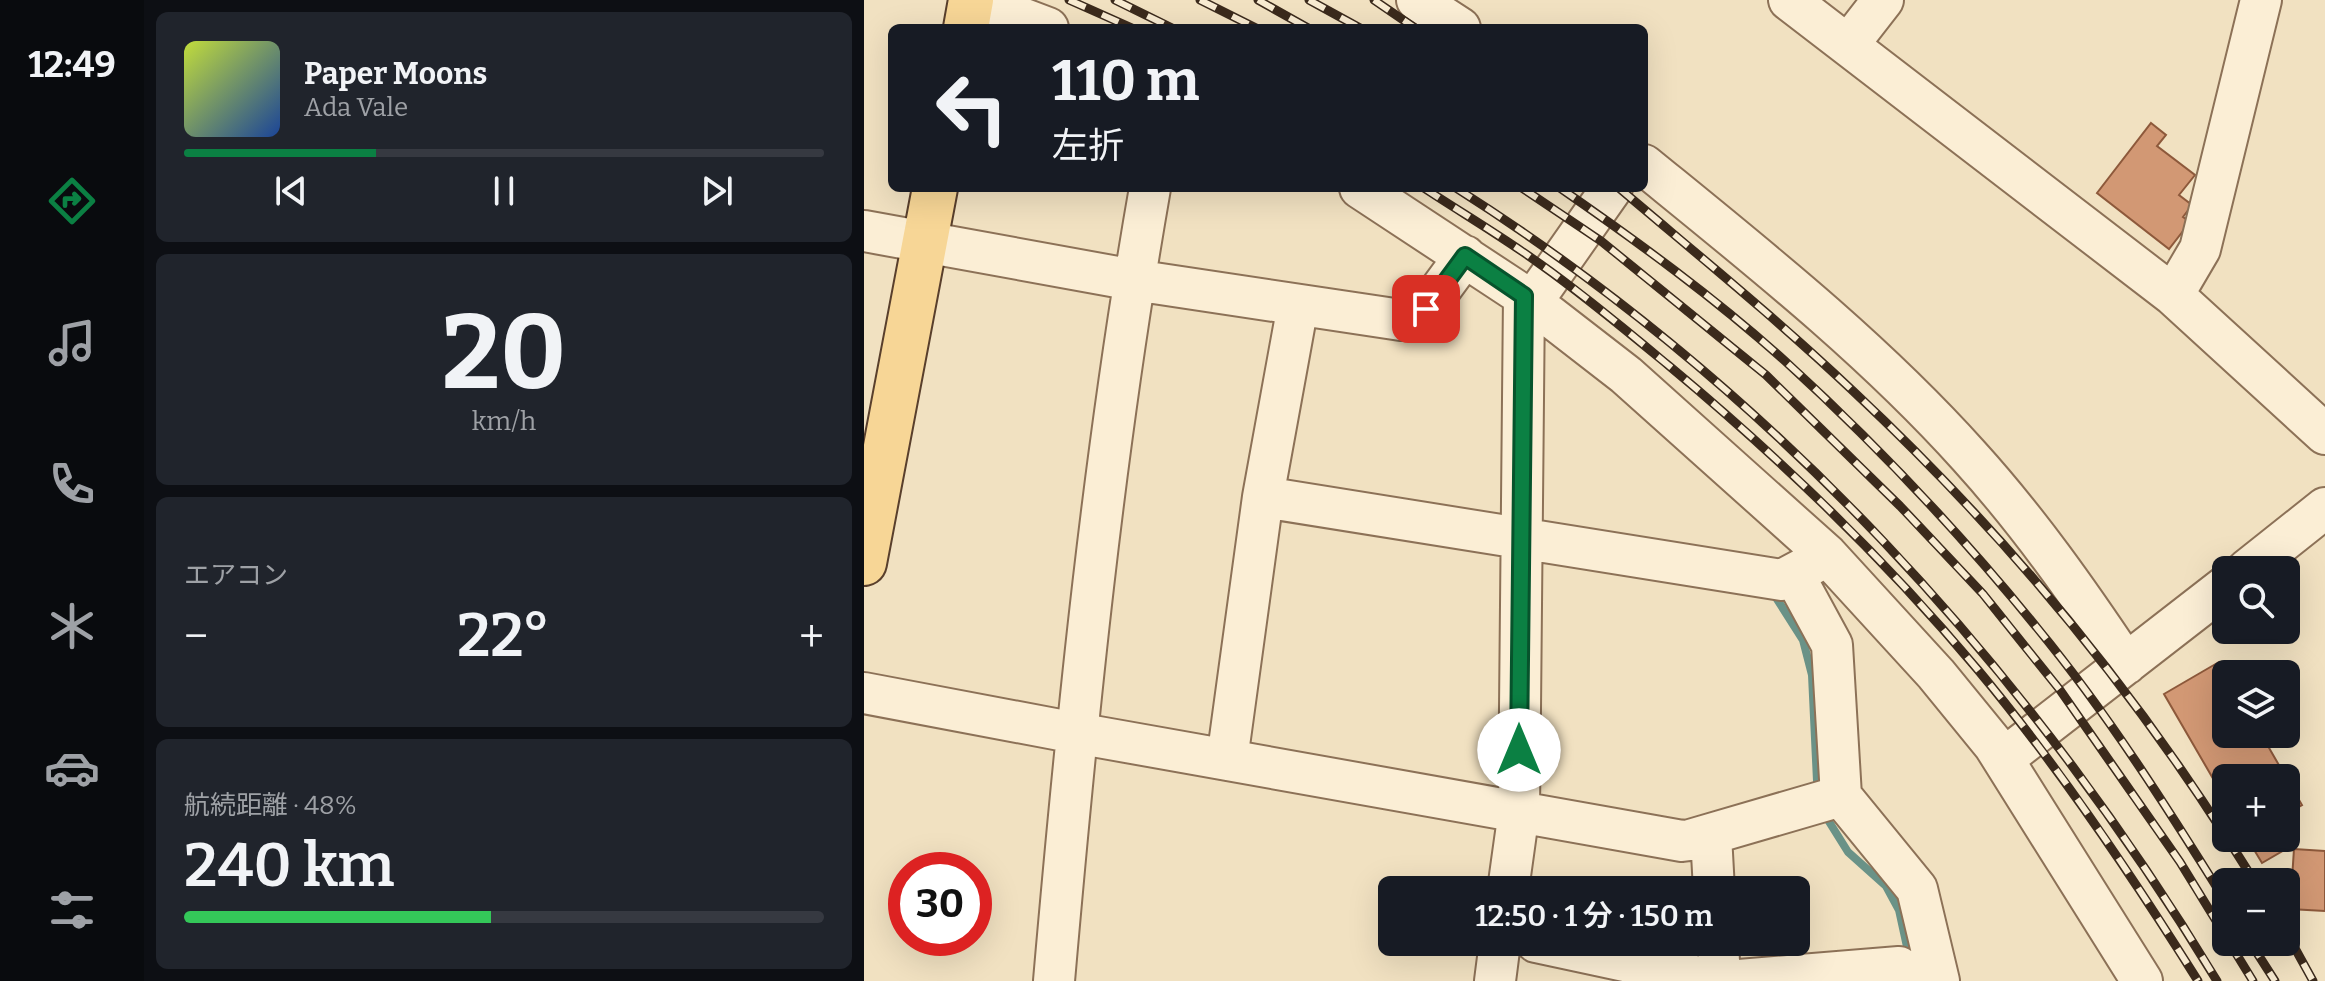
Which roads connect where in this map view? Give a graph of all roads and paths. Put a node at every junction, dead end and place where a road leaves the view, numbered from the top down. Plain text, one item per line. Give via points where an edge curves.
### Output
1 (972, 0) edge
2 (1417, 0) edge
3 (1789, 0) edge
4 (1883, 0) edge
5 (2261, 0) edge
6 (967, 24) edge
7 (1037, 24) edge
8 (1454, 24) edge
9 (1848, 45) junction
10 (1648, 168) edge
11 (934, 192) edge
12 (1149, 192) edge
13 (1366, 192) edge
14 (1609, 192) edge
15 (864, 231) edge
16 (925, 243) junction
17 (1465, 256) junction
18 (1134, 280) junction
19 (2173, 295) junction
20 (1528, 299) junction
21 (1298, 305) junction
22 (876, 432) edge
23 (2325, 434) edge
24 (1263, 497) junction
25 (2325, 508) edge
26 (1520, 536) junction
27 (2265, 556) edge
28 (864, 563) edge
29 (1810, 565) junction
30 (2212, 597) edge
31 (2126, 664) junction
32 (864, 693) edge
33 (1076, 733) junction
34 (2003, 759) junction
35 (1227, 760) junction
36 (1841, 796) junction
37 (1519, 811) junction
38 (1711, 835) junction
39 (1510, 876) edge
40 (1713, 876) edge
41 (1498, 956) edge
42 (1602, 956) edge
43 (1718, 956) edge
44 (1054, 981) edge
45 (1495, 981) edge
46 (1719, 981) edge
47 (1727, 981) edge
48 (1901, 981) edge
49 (1939, 981) edge
50 (2142, 981) edge

1 - 6 main road
1 - 7 street
2 - 8 street
3 - 9 street
4 - 9 street
5 - 19 street via 2200,249
9 - 19 street
10 - 31 street via 1811,302 1942,427 2024,521
11 - 16 main road
12 - 18 street
13 - 17 street
14 - 20 street
15 - 16 street
16 - 18 street
16 - 22 main road
17 - 20 street
17 - 21 street via 1426,309 1401,320
18 - 21 street
18 - 33 street
19 - 23 street
20 - 26 street
20 - 29 street via 1626,375
21 - 24 street
22 - 28 main road
24 - 26 street
24 - 35 street
25 - 27 street
26 - 29 street via 1782,580
26 - 37 street
29 - 34 street via 1936,674
29 - 36 street via 1832,645
30 - 31 street
31 - 34 street
32 - 33 street
33 - 35 street
33 - 44 street
34 - 50 street
35 - 37 street
36 - 38 street
36 - 49 street via 1917,889
37 - 38 street via 1682,841
37 - 39 street
38 - 40 street
41 - 45 street
42 - 46 street
43 - 46 street
47 - 48 street via 1899,967

